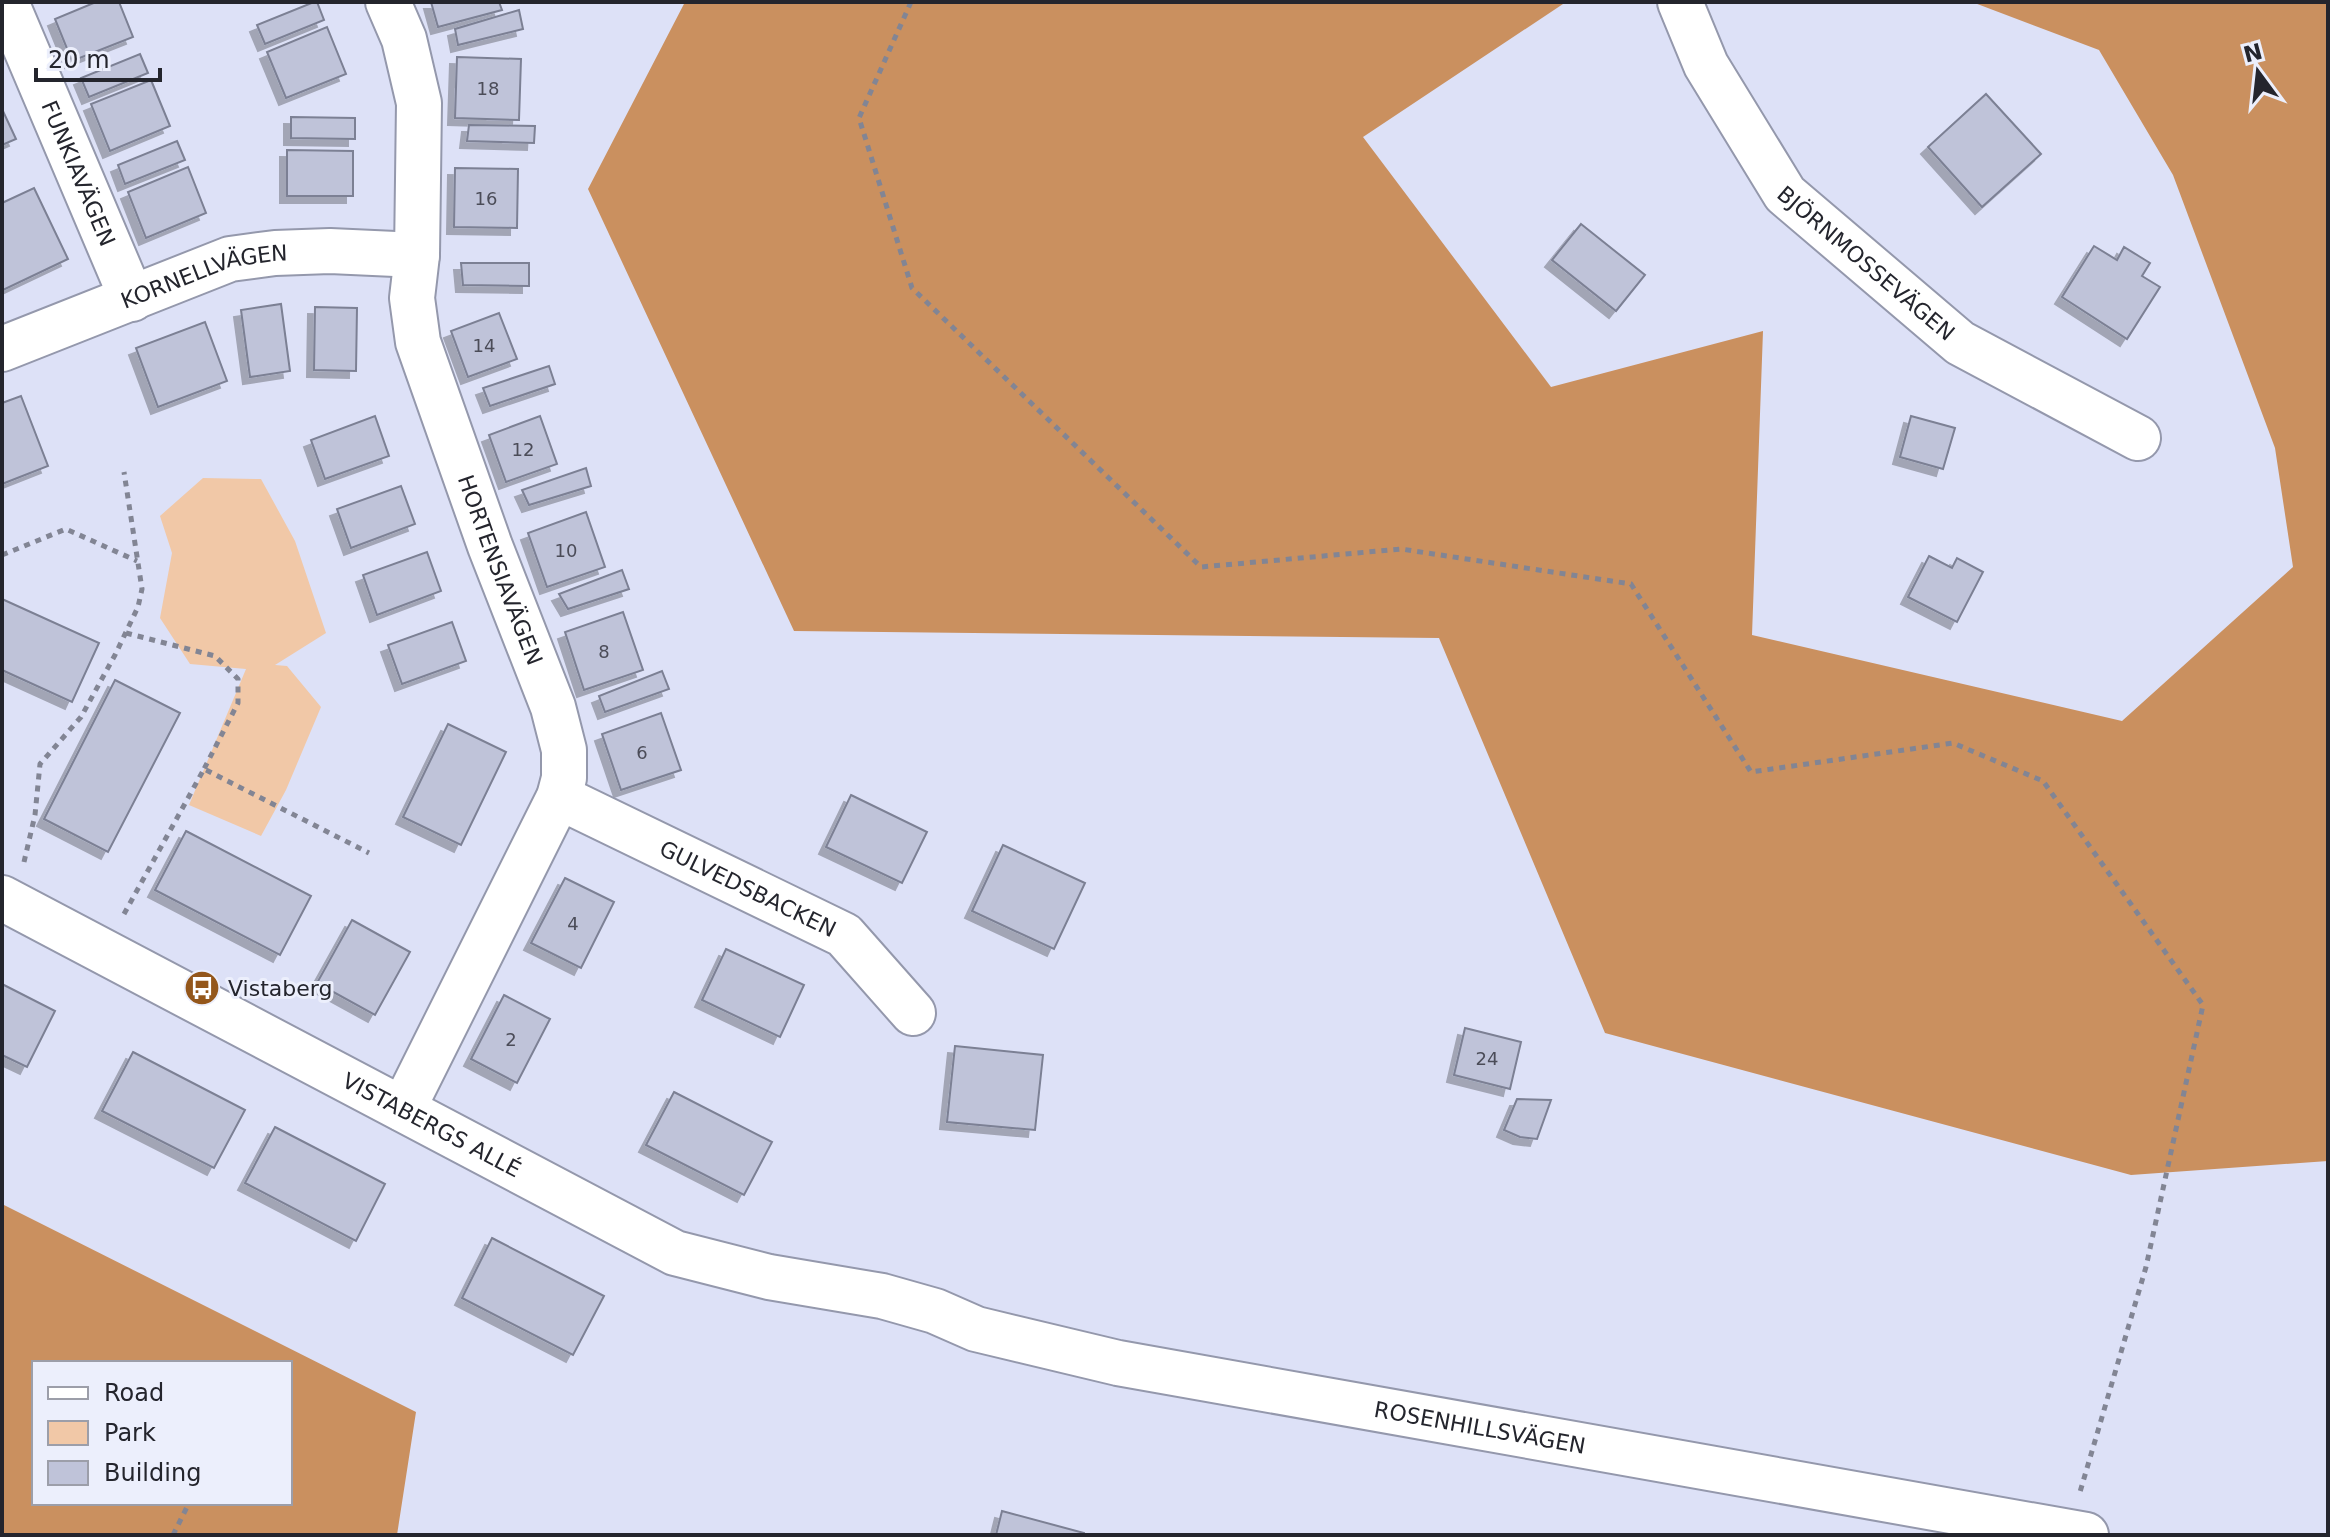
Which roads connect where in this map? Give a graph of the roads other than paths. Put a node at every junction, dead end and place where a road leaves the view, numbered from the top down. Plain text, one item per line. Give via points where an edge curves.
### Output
1 (6, 2) edge
2 (388, 2) edge
3 (1680, 2) edge
4 (417, 255) junction
5 (132, 299) junction
6 (2, 349) edge
7 (2138, 438) dead end
8 (559, 797) junction
9 (13, 880) edge
10 (913, 1013) dead end
11 (403, 1109) junction
12 (882, 1296) joint
13 (2074, 1533) edge

1 - 5 street, FUNKIAVÄGEN
2 - 4 street, HORTENSIAVÄGEN via 404,39 419,103
3 - 7 street, BJÖRNMOSSEVÄGEN via 1706,65 1785,194 1960,343
4 - 5 street, KORNELLVÄGEN via 330,251 230,259
4 - 8 street, HORTENSIAVÄGEN via 412,298 418,342 553,707 564,750
5 - 6 street, KORNELLVÄGEN
8 - 10 street, GULVEDSBACKEN via 844,935
8 - 11 street, HORTENSIAVÄGEN
9 - 11 street, VISTABERGS ALLÉ
11 - 12 street, VISTABERGS ALLÉ via 675,1253 769,1277
12 - 13 street, ROSENHILLSVÄGEN via 976,1329 1118,1363

